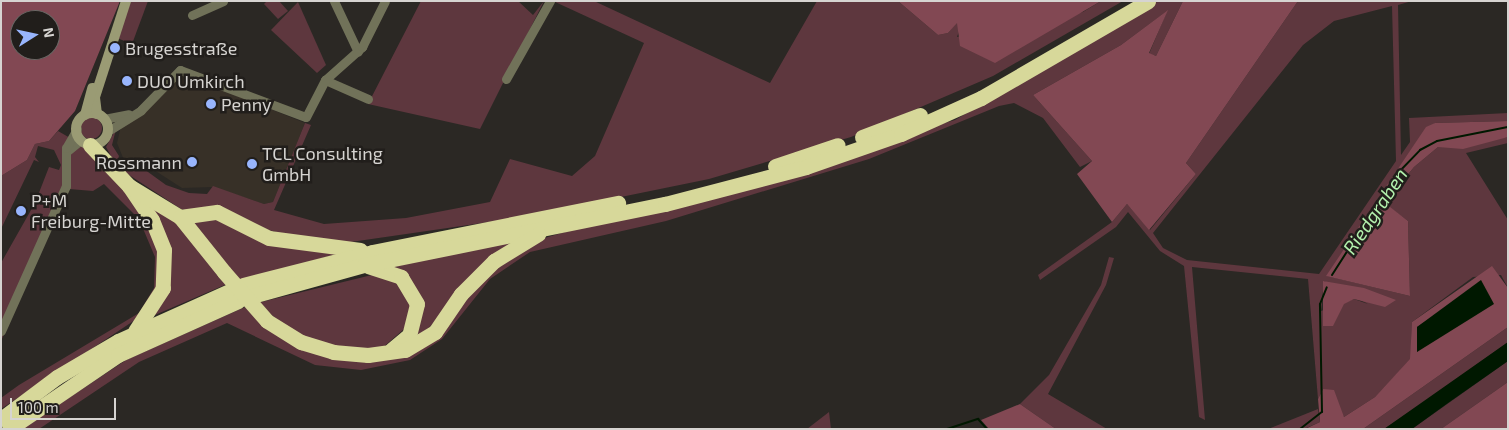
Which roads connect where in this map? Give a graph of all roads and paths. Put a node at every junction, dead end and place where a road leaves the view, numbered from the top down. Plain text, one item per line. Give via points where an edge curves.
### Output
1 (224, 1) edge
2 (334, 1) edge
3 (384, 1) edge
4 (550, 1) edge
5 (1130, 1) edge
6 (1148, 1) edge
7 (125, 5) edge
8 (192, 16) dead end
9 (358, 52) junction
10 (506, 79) dead end
11 (325, 80) junction
12 (368, 99) dead end
13 (136, 112) junction
14 (86, 115) junction
15 (101, 116) junction
16 (77, 129) junction
17 (95, 139) junction
18 (66, 152) junction
19 (129, 186) junction
20 (180, 217) junction
21 (548, 228) junction
22 (372, 252) junction
23 (364, 265) junction
24 (240, 293) junction
25 (1, 330) edge
26 (132, 333) junction
27 (384, 354) junction
28 (1, 419) edge
29 (9, 429) edge

1 - 8 street
2 - 9 street
3 - 9 street
4 - 10 street
5 - 22 highway via 968,94 823,151 700,186
6 - 21 highway via 1001,88 878,142 722,190
7 - 14 street
7 - 15 street via 95,97
9 - 11 street
11 - 12 street
11 - 13 street via 310,115 302,118 180,70
13 - 15 street
13 - 17 street
14 - 15 street
14 - 16 street
15 - 17 street
16 - 17 street
16 - 18 street
17 - 18 street
17 - 19 highway via 106,164
18 - 25 street via 66,186
19 - 20 highway
19 - 26 highway via 156,226 166,266 159,298
20 - 22 highway via 218,212 276,240
20 - 27 highway, bridge via 267,321 317,348 351,354
21 - 23 highway
21 - 27 highway via 494,260 466,288 430,336 405,350
22 - 24 highway
23 - 24 highway
23 - 27 highway via 401,277 418,304 409,335
24 - 26 highway
24 - 29 highway via 118,355
26 - 28 highway via 57,377

